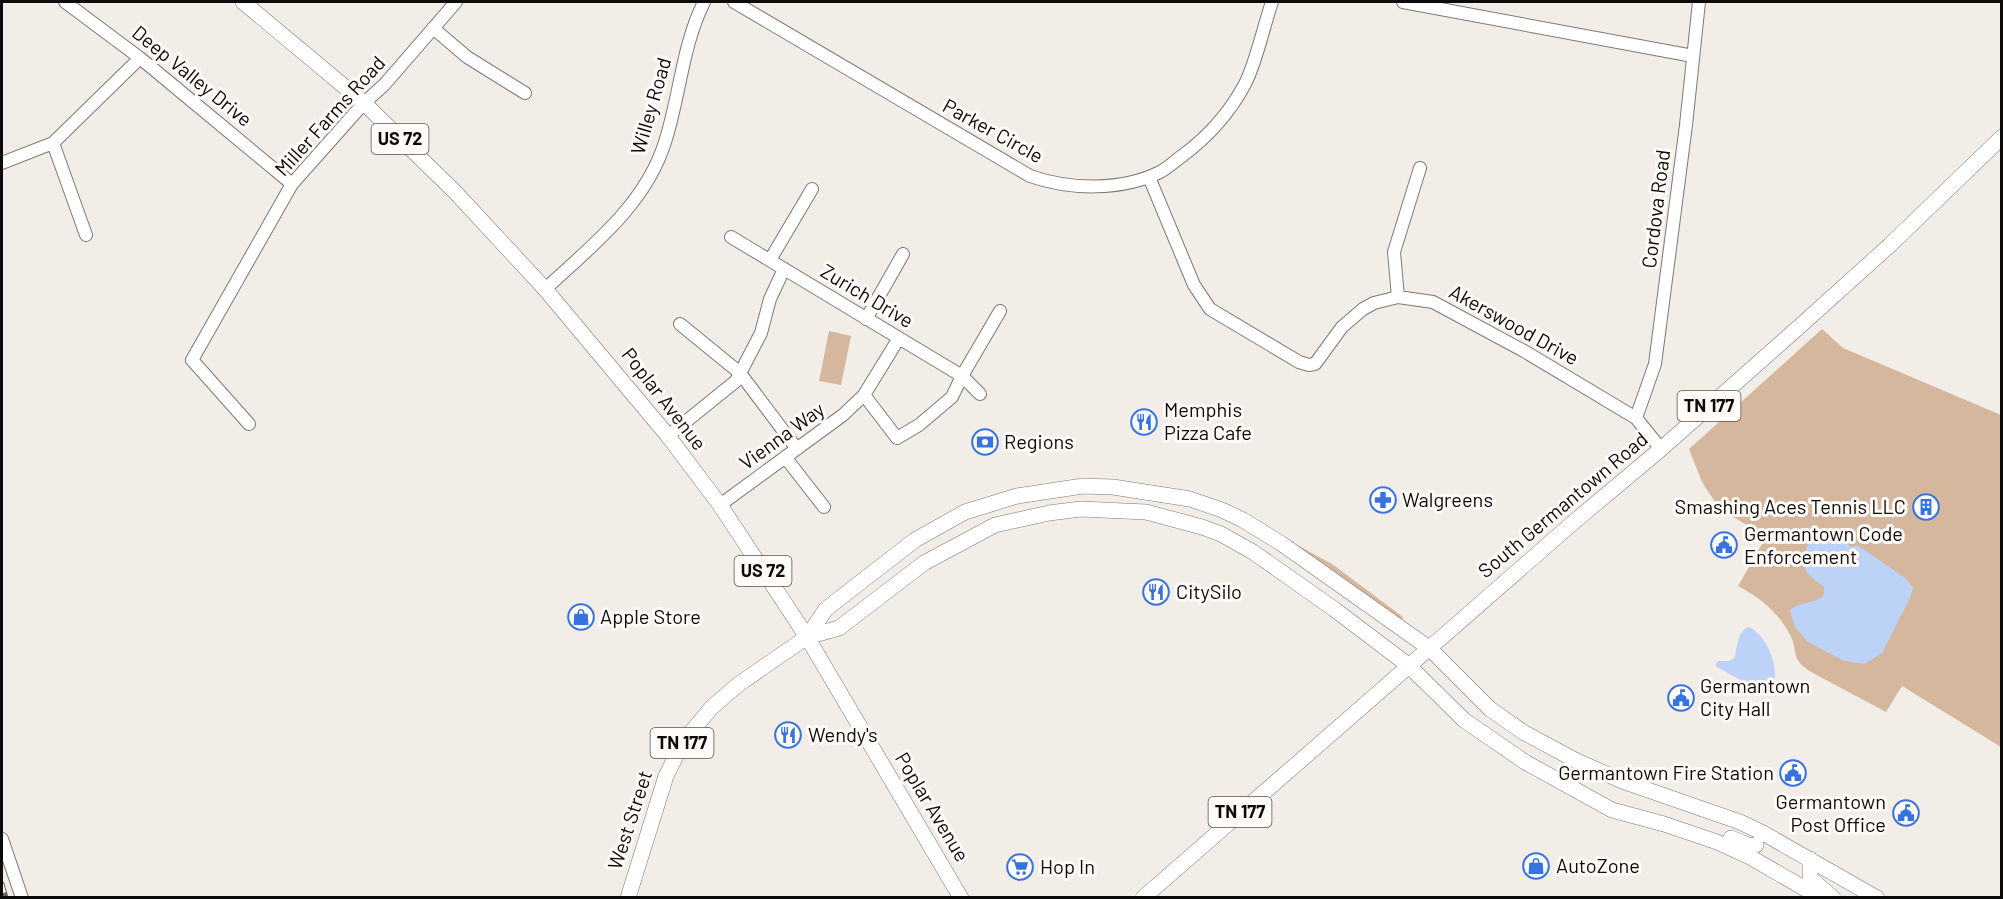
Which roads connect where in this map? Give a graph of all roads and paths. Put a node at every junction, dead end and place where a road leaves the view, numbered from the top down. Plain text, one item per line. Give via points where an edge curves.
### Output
1 (65, 2) edge
2 (243, 2) edge
3 (456, 2) edge
4 (704, 2) edge
5 (734, 2) edge
6 (1272, 2) edge
7 (1403, 2) edge
8 (1699, 2) edge
9 (1450, 6) edge
10 (433, 28) junction
11 (1693, 56) junction
12 (140, 58) junction
13 (525, 93) dead end
14 (364, 103) junction
15 (2001, 137) edge
16 (53, 143) junction
17 (2, 163) edge
18 (1420, 168) dead end
19 (1149, 177) junction
20 (292, 184) junction
21 (812, 189) dead end
22 (86, 235) dead end
23 (731, 237) dead end
24 (903, 254) dead end
25 (770, 260) junction
26 (784, 269) junction
27 (545, 289) junction
28 (1398, 297) junction
29 (1000, 311) dead end
30 (866, 319) junction
31 (680, 324) dead end
32 (899, 338) junction
33 (740, 373) junction
34 (962, 376) junction
35 (980, 394) dead end
36 (864, 395) junction
37 (1636, 418) junction
38 (249, 424) dead end
39 (668, 436) junction
40 (797, 449) junction
41 (1661, 449) junction
42 (785, 457) junction
43 (720, 505) junction
44 (824, 507) dead end
45 (807, 637) junction
46 (1429, 648) junction
47 (1408, 666) junction
48 (2, 839) edge
49 (1756, 845) junction
50 (1810, 860) junction
51 (21, 897) edge
52 (628, 897) edge
53 (961, 897) edge
54 (1143, 897) edge
55 (1821, 897) edge
56 (1833, 897) edge
57 (1877, 897) edge

1 - 12 street, Deep Valley Drive
2 - 14 main road, Poplar Avenue / US 72
3 - 10 street, Miller Farms Road
4 - 27 street, Willey Road via 692,28 665,142 652,173 627,210
5 - 19 street, Parker Circle via 1030,176 1101,186
6 - 19 street, Parker Circle via 1246,82 1230,110 1205,139
7 - 9 street
8 - 11 street, Cordova Road
9 - 11 street
10 - 13 street via 467,57
10 - 14 street, Miller Farms Road
11 - 37 street, Cordova Road via 1655,364
12 - 16 street
12 - 20 street, Deep Valley Drive
14 - 20 street, Miller Farms Road
14 - 27 main road, Poplar Avenue / US 72 via 456,193
15 - 41 main road, South Germantown Road / TN 177 via 1890,245
16 - 17 street
16 - 22 street
18 - 28 street via 1394,252
19 - 28 street, Akerswood Drive via 1194,285 1210,309 1299,362 1315,364 1352,317 1374,303
20 - 38 street, Miller Farms Road via 192,360
21 - 25 street
23 - 25 street, Zurich Drive
24 - 30 street
25 - 26 street, Zurich Drive
26 - 30 street, Zurich Drive
26 - 33 street via 770,299 761,333
27 - 39 main road, Poplar Avenue / US 72
28 - 37 street, Akerswood Drive via 1433,302 1456,312
29 - 34 street
30 - 32 street, Zurich Drive
31 - 33 street
32 - 34 street, Zurich Drive
32 - 36 street, Vienna Way
33 - 39 street via 736,381
33 - 40 street
34 - 35 street, Zurich Drive
34 - 36 street via 952,398 897,438
36 - 40 street, Vienna Way
37 - 41 street, Akerswood Drive
39 - 43 main road, Poplar Avenue / US 72
40 - 42 street, Vienna Way
41 - 46 main road, South Germantown Road / TN 177
42 - 43 street, Vienna Way
42 - 44 street
43 - 45 main road, Poplar Avenue / US 72
45 - 46 main road via 826,609 915,540 965,512 1017,496 1083,486 1190,499 1244,520
45 - 47 main road via 839,628 924,563 995,525 1081,509 1146,512 1221,534 1253,552
45 - 52 main road, West Street / TN 177 via 712,707 683,742 666,777
45 - 53 main road, Poplar Avenue / US 72
46 - 47 main road, South Germantown Road / TN 177
46 - 49 main road via 1490,709 1523,732 1622,781 1710,810
47 - 49 main road via 1464,720 1525,762 1612,810 1717,842
47 - 54 main road, South Germantown Road / TN 177
48 - 51 street
49 - 50 main road
49 - 55 main road
50 - 56 main road via 1810,878
50 - 57 main road

